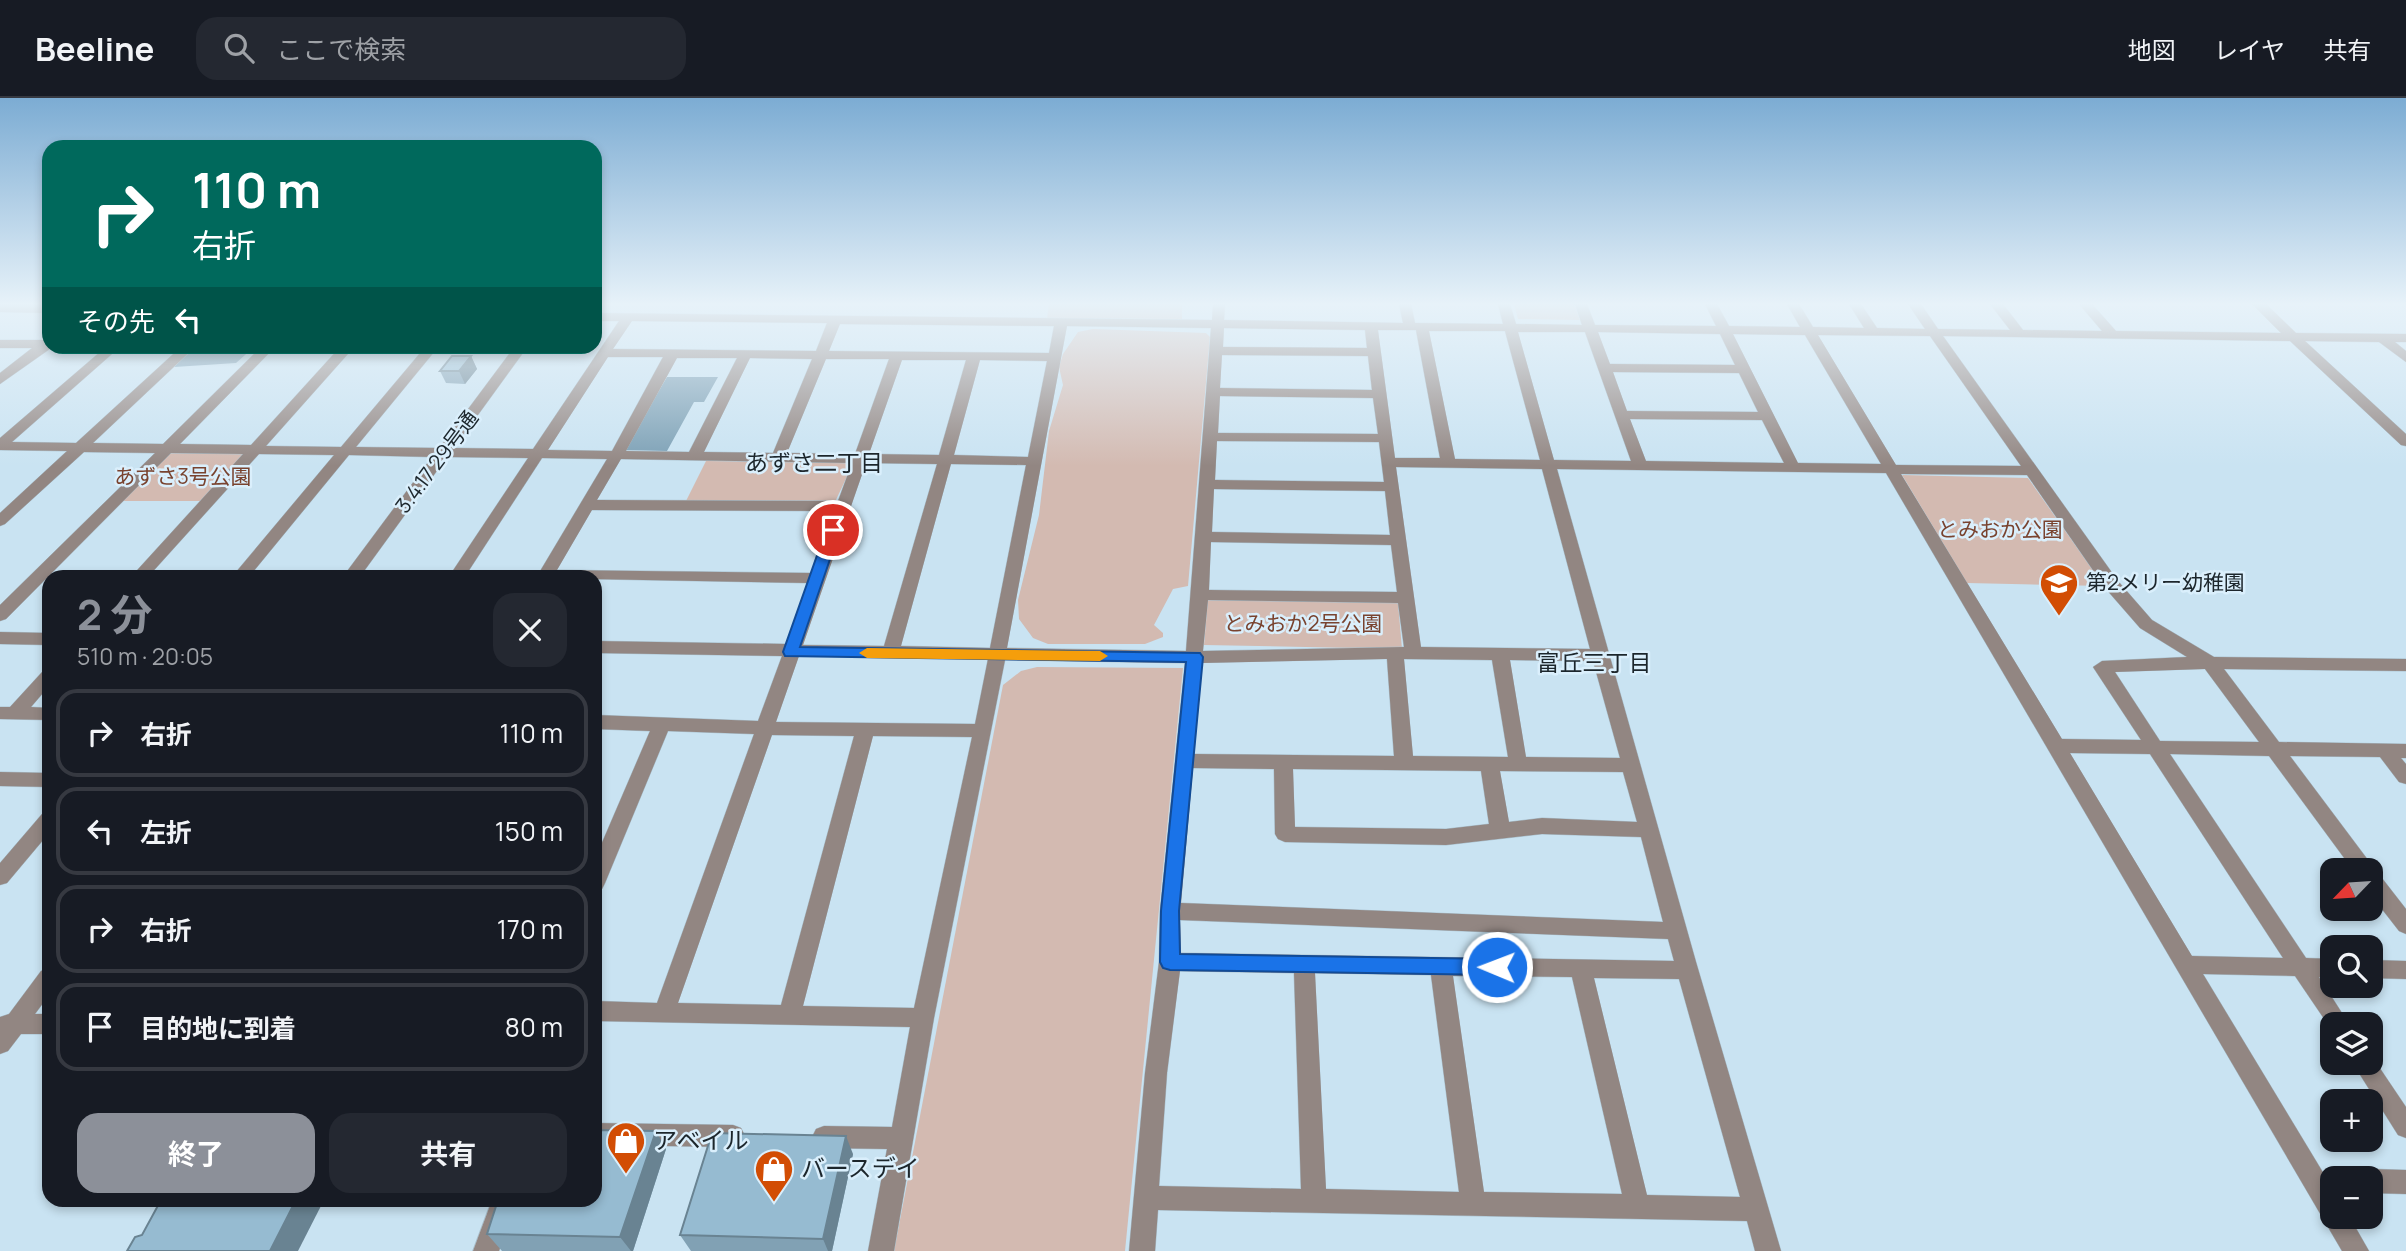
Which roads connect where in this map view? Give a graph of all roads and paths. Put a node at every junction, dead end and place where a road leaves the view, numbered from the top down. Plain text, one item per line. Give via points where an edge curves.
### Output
1 (974, 357) edge
2 (1054, 357) edge
3 (29, 358) edge
4 (101, 358) edge
5 (177, 358) edge
6 (258, 358) edge
7 (337, 358) edge
8 (423, 358) edge
9 (513, 358) edge
10 (601, 358) edge
11 (670, 358) edge
12 (745, 358) edge
13 (819, 358) edge
14 (896, 358) edge
15 (1217, 358) edge
16 (1374, 358) edge
17 (1423, 358) edge
18 (1520, 358) edge
19 (1600, 358) edge
20 (1738, 358) edge
21 (1825, 358) edge
22 (1951, 358) edge
23 (2316, 358) edge
24 (1604, 368) junction
25 (1744, 369) junction
26 (0, 380) edge
27 (1214, 392) junction
28 (1379, 394) junction
29 (1621, 415) junction
30 (1768, 416) junction
31 (1211, 438) junction
32 (1385, 438) junction
33 (2406, 442) edge
34 (0, 446) edge
35 (80, 447) junction
36 (166, 448) junction
37 (256, 449) junction
38 (344, 451) junction
39 (445, 452) junction
40 (539, 453) junction
41 (616, 456) junction
42 (694, 457) junction
43 (778, 458) junction
44 (859, 459) junction
45 (1035, 461) junction
46 (1448, 461) junction
47 (943, 462) junction
48 (1388, 462) junction
49 (1549, 464) junction
50 (1640, 466) junction
51 (1793, 467) junction
52 (1892, 468) junction
53 (2032, 471) junction
54 (1208, 484) junction
55 (1391, 487) junction
56 (586, 505) junction
57 (842, 506) junction
58 (0, 521) edge
59 (1204, 537) junction
60 (1398, 540) junction
61 (45, 570) edge
62 (145, 570) edge
63 (246, 570) edge
64 (356, 570) edge
65 (461, 570) edge
66 (548, 570) edge
67 (42, 573) edge
68 (602, 576) edge
69 (817, 578) junction
70 (1200, 595) junction
71 (1406, 598) junction
72 (0, 615) edge
73 (0, 638) edge
74 (42, 639) edge
75 (602, 647) edge
76 (791, 652) junction
77 (891, 653) junction
78 (1404, 653) junction
79 (1500, 654) junction
80 (998, 655) junction
81 (1601, 655) junction
82 (1195, 657) junction
83 (2210, 663) junction
84 (2406, 665) edge
85 (42, 681) edge
86 (7, 713) edge
87 (42, 714) edge
88 (602, 722) edge
89 (661, 726) junction
90 (763, 728) junction
91 (865, 730) junction
92 (983, 730) junction
93 (2056, 746) junction
94 (2154, 746) junction
95 (2273, 748) junction
96 (2385, 751) junction
97 (2406, 751) edge
98 (1184, 761) junction
99 (1283, 762) junction
100 (1404, 763) junction
101 (1489, 764) junction
102 (1518, 764) junction
103 (1632, 765) junction
104 (2406, 777) edge
105 (0, 779) edge
106 (42, 780) edge
107 (42, 827) edge
108 (1500, 829) junction
109 (1648, 830) junction
110 (2355, 858) edge
111 (602, 866) edge
112 (0, 877) edge
113 (2384, 896) edge
114 (1170, 911) junction
115 (2406, 925) edge
116 (1677, 931) junction
117 (1170, 962) junction
118 (1304, 964) junction
119 (2186, 965) junction
120 (1441, 966) junction
121 (2301, 967) junction
122 (1581, 968) junction
123 (2320, 968) edge
124 (2383, 969) edge
125 (1687, 970) junction
126 (2406, 970) edge
127 (42, 986) edge
128 (602, 1011) edge
129 (2330, 1012) edge
130 (664, 1013) junction
131 (790, 1014) junction
132 (923, 1018) junction
133 (7, 1024) edge
134 (42, 1024) edge
135 (0, 1045) edge
136 (2372, 1075) edge
137 (2406, 1127) edge
138 (602, 1134) edge
139 (757, 1136) edge
140 (797, 1136) edge
141 (901, 1138) junction
142 (2320, 1175) edge
143 (2383, 1181) edge
144 (2406, 1182) edge
145 (1146, 1198) junction
146 (1314, 1201) junction
147 (1473, 1203) junction
148 (1637, 1206) junction
149 (502, 1207) edge
150 (1756, 1209) junction
151 (2343, 1229) edge
152 (486, 1251) edge
153 (881, 1251) edge
154 (1142, 1251) edge
155 (1768, 1251) edge
156 (2356, 1251) edge

1 - 47 street
2 - 45 street
3 - 26 street
4 - 34 street
5 - 35 street
6 - 36 street
7 - 37 street
8 - 38 street
9 - 39 street, 3.4.17 29号通
10 - 40 street
11 - 41 street
12 - 42 street
13 - 43 street
14 - 44 street
15 - 27 street
16 - 28 street
17 - 46 street
18 - 49 street
19 - 24 street
20 - 25 street
21 - 52 street
22 - 53 street
23 - 33 street
24 - 25 street
24 - 29 street
25 - 30 street
27 - 28 street
27 - 31 street
28 - 32 street
29 - 30 street
29 - 50 street
30 - 51 street
31 - 32 street
31 - 54 street
32 - 48 street
34 - 35 street
35 - 36 street
35 - 58 street
36 - 37 street
36 - 61 street
37 - 38 street
37 - 62 street
38 - 39 street
38 - 63 street
39 - 40 street
39 - 64 street, 3.4.17 29号通
40 - 41 street
40 - 65 street
41 - 42 street
41 - 56 street
42 - 43 street
43 - 44 street
44 - 47 street
44 - 57 street
45 - 47 street
45 - 80 street
46 - 48 street
46 - 49 street
47 - 77 street
48 - 55 street
49 - 50 street
49 - 81 street
50 - 51 street
51 - 52 street
52 - 53 street
52 - 93 street
53 - 83 street via 2112,585 2146,624
54 - 55 street
54 - 59 street
55 - 60 street
56 - 57 street
56 - 66 street
57 - 69 street
59 - 60 street
59 - 70 street
60 - 71 street
67 - 72 street
68 - 69 street
69 - 76 street
70 - 71 street
70 - 82 street
71 - 78 street
73 - 74 street
75 - 76 street
76 - 77 street
76 - 90 street
77 - 80 street
78 - 79 street
78 - 82 street
78 - 100 street
79 - 81 street
79 - 102 street
80 - 82 street
80 - 92 street
81 - 103 street
82 - 98 street
83 - 84 street
83 - 94 street via 2102,667
83 - 95 street
85 - 86 street
86 - 87 street
88 - 89 street
89 - 90 street
89 - 111 street
90 - 91 street
90 - 130 street
91 - 92 street
91 - 131 street
92 - 132 street
93 - 94 street
93 - 119 street
94 - 95 street
94 - 121 street
95 - 96 street
95 - 110 street
96 - 97 street
96 - 104 street
98 - 99 street
98 - 114 street
99 - 100 street
99 - 108 street via 1285,834 1446,837
100 - 101 street
101 - 102 street
101 - 108 street
102 - 103 street
103 - 109 street
105 - 106 street
107 - 112 street
108 - 109 street
109 - 116 street
113 - 115 street
114 - 116 street
114 - 117 street
116 - 125 street
117 - 118 street
117 - 145 street
118 - 120 street
118 - 146 street
119 - 121 street
119 - 142 street
120 - 122 street
120 - 147 street
121 - 123 street
121 - 129 street
122 - 125 street
122 - 148 street
124 - 126 street
125 - 150 street
127 - 133 street
128 - 130 street
130 - 131 street
131 - 132 street
132 - 141 street
133 - 134 street
133 - 135 street
136 - 137 street
138 - 139 street
140 - 141 street
141 - 153 street
143 - 144 street
145 - 146 street
145 - 154 street
146 - 147 street
147 - 148 street
148 - 150 street
149 - 152 street
150 - 155 street
151 - 156 street

